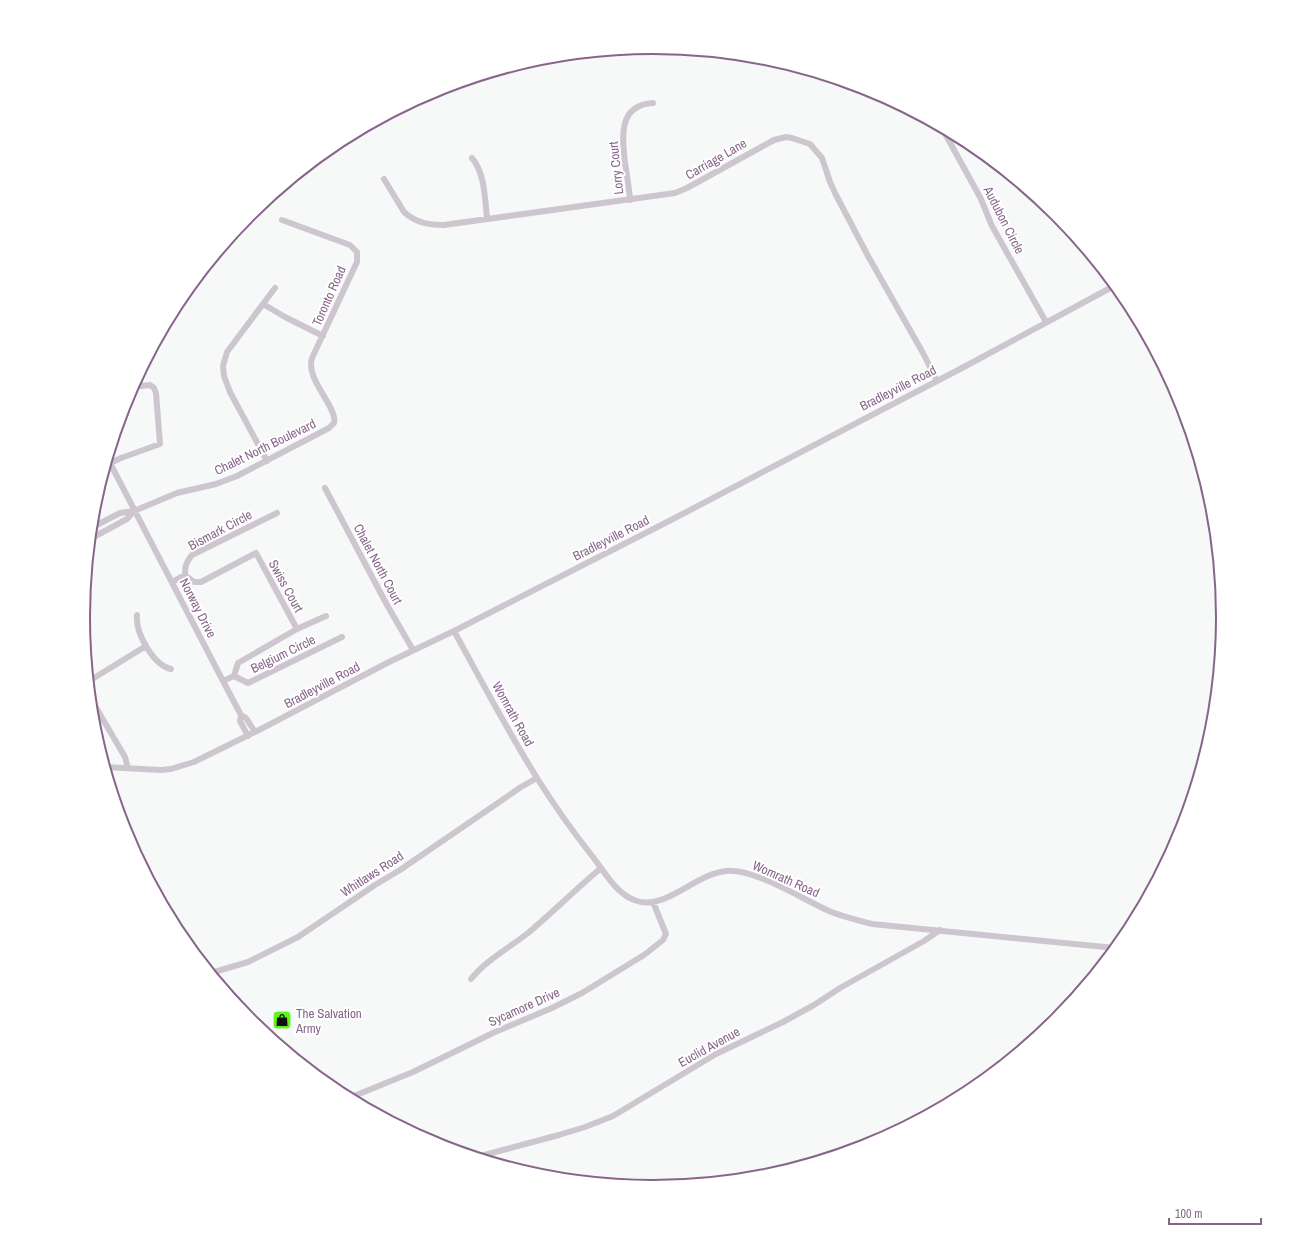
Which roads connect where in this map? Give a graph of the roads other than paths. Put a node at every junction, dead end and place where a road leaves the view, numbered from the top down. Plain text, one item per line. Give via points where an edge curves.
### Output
1 (653, 103) dead end
2 (947, 138) edge
3 (472, 158) dead end
4 (384, 179) dead end
5 (630, 200) junction
6 (487, 218) junction
7 (282, 220) dead end
8 (275, 288) dead end
9 (1110, 288) edge
10 (263, 304) junction
11 (1046, 322) junction
12 (323, 336) junction
13 (937, 381) junction
14 (139, 386) edge
15 (334, 423) joint
16 (266, 461) junction
17 (111, 463) edge
18 (110, 468) edge
19 (325, 488) dead end
20 (134, 511) junction
21 (277, 513) dead end
22 (97, 525) edge
23 (95, 537) edge
24 (185, 575) junction
25 (172, 582) junction
26 (136, 615) dead end
27 (326, 616) dead end
28 (297, 629) junction
29 (454, 631) junction
30 (342, 637) dead end
31 (146, 646) junction
32 (413, 650) junction
33 (171, 670) dead end
34 (234, 676) junction
35 (93, 679) edge
36 (223, 681) junction
37 (97, 711) edge
38 (241, 715) junction
39 (256, 732) junction
40 (248, 736) junction
41 (110, 767) edge
42 (128, 768) junction
43 (537, 778) junction
44 (601, 868) junction
45 (653, 902) junction
46 (940, 930) junction
47 (1108, 947) edge
48 (216, 972) edge
49 (471, 979) dead end
50 (356, 1095) edge
51 (486, 1154) edge

1 - 5 street, Lorry Court via 635,107 628,115 624,128 623,141
2 - 11 street, Audubon Circle via 981,199 992,226
3 - 6 street via 480,172
4 - 6 street, Carriage Lane via 404,212 421,223 444,225
5 - 6 street, Carriage Lane
5 - 13 street, Carriage Lane via 681,191 774,140 786,137 810,144 822,158 840,202
7 - 12 street, Toronto Road via 350,245 357,252 357,262
8 - 10 street
9 - 11 street, Bradleyville Road
10 - 12 street
10 - 16 street via 227,352 223,371 230,392
11 - 13 street, Bradleyville Road
12 - 15 street, Toronto Road via 312,358 311,369 323,397 335,416
13 - 29 street, Bradleyville Road
14 - 17 street via 150,385 156,393 160,444
15 - 16 street, Chalet North Boulevard
16 - 20 street, Chalet North Boulevard via 216,484 177,493
18 - 20 street, Norway Drive
19 - 32 street, Chalet North Court
20 - 22 street, Chalet North Boulevard via 120,513
20 - 23 street, Chalet North Boulevard via 127,519
20 - 25 street, Norway Drive
21 - 24 street, Bismark Circle via 192,555 187,561
24 - 25 street
24 - 28 street, Swiss Court via 194,582 201,582 256,553
25 - 36 street, Norway Drive
26 - 31 street via 137,629
27 - 28 street, Belgium Circle
28 - 34 street, Belgium Circle via 238,663
29 - 32 street, Bradleyville Road
29 - 43 street, Womrath Road
30 - 34 street, Belgium Circle via 248,683
31 - 33 street via 160,664
31 - 35 street
32 - 39 street, Bradleyville Road
34 - 36 street, Belgium Circle
36 - 38 street, Norway Drive
37 - 42 street via 125,757
38 - 39 street, Norway Drive
38 - 40 street, Norway Drive via 240,721
39 - 40 street, Bradleyville Road
40 - 42 street, Bradleyville Road via 180,767 161,770
41 - 42 street, Bradleyville Road
43 - 44 street, Womrath Road
43 - 48 street, Whitlaws Road via 298,936 248,962
44 - 45 street, Womrath Road via 615,886 628,897 640,902
44 - 49 street via 555,910 479,969
45 - 46 street, Womrath Road via 663,900 702,877 734,870 754,875 849,918 872,924
45 - 50 street, Sycamore Drive via 666,934 663,940 644,955 552,1008 413,1072
46 - 47 street, Womrath Road
46 - 51 street, Euclid Avenue via 783,1022 716,1054 613,1116 559,1135

